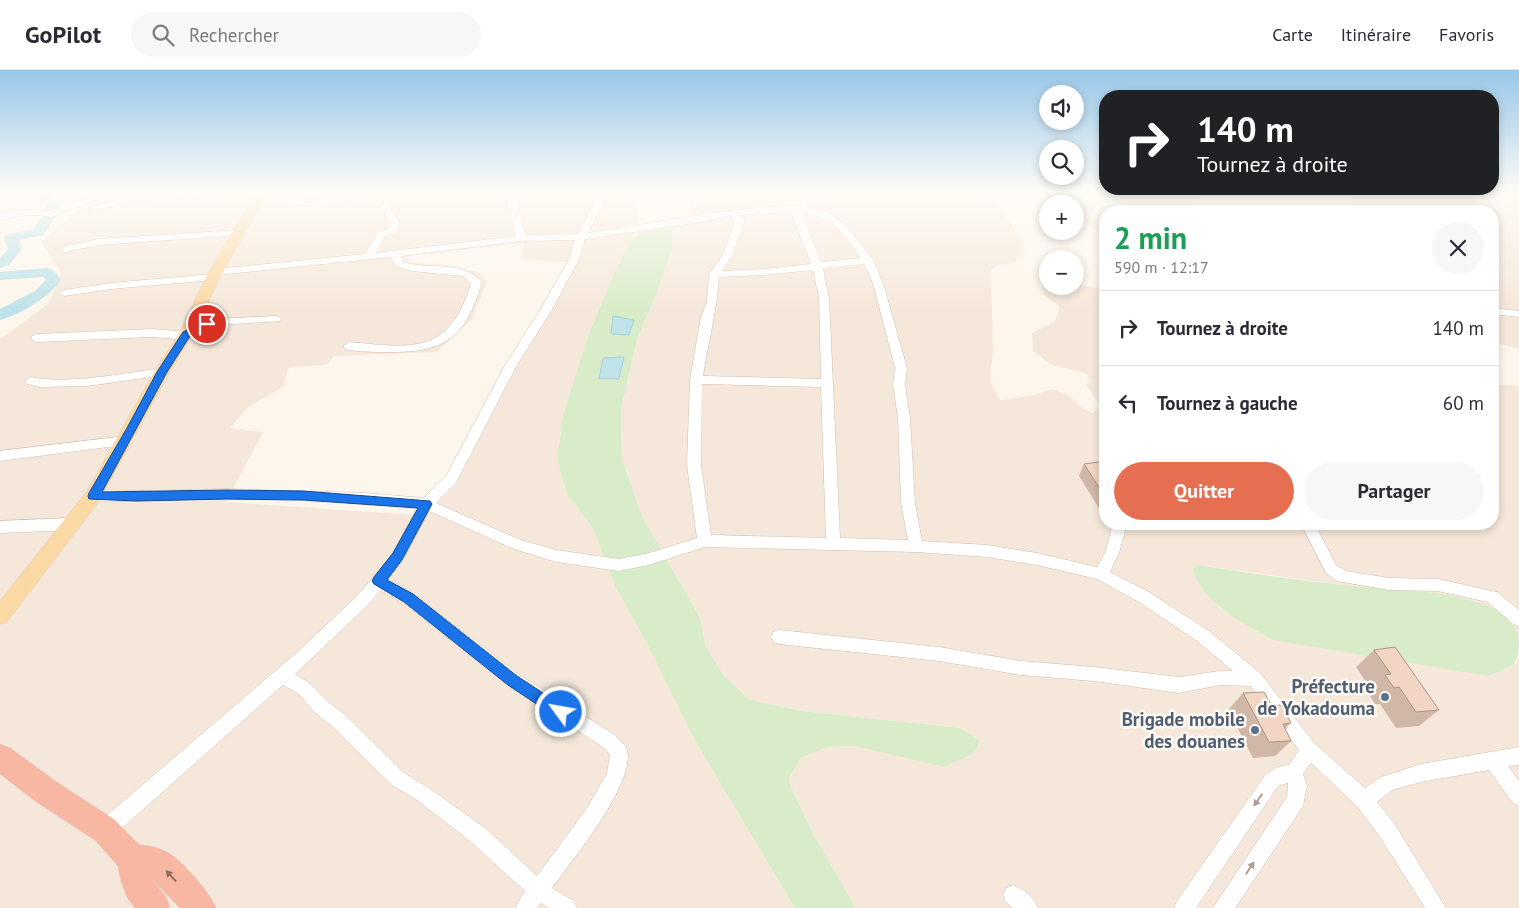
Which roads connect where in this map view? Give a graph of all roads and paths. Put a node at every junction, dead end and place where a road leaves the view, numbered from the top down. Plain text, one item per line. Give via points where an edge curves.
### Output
1 (392, 231) edge
2 (521, 231) edge
3 (584, 231) edge
4 (621, 231) edge
5 (737, 231) edge
6 (806, 231) edge
7 (846, 231) edge
8 (238, 233) joint
9 (581, 237) junction
10 (522, 238) junction
11 (65, 248) dead end
12 (395, 254) junction
13 (369, 256) junction
14 (868, 260) junction
15 (817, 266) junction
16 (714, 274) junction
17 (215, 275) junction
18 (64, 293) dead end
19 (1499, 312) edge
20 (1519, 314) edge
21 (276, 319) dead end
22 (186, 334) junction
23 (36, 338) dead end
24 (350, 346) dead end
25 (162, 372) junction
26 (696, 380) junction
27 (31, 381) dead end
28 (826, 382) junction
29 (126, 440) junction
30 (0, 456) edge
31 (93, 496) junction
32 (426, 504) junction
33 (71, 524) junction
34 (0, 527) edge
35 (1118, 530) edge
36 (1311, 530) edge
37 (705, 541) junction
38 (833, 545) junction
39 (916, 546) junction
40 (1101, 574) junction
41 (378, 581) junction
42 (0, 616) edge
43 (1519, 619) edge
44 (779, 638) dead end
45 (282, 676) junction
46 (1255, 679) junction
47 (1309, 750) junction
48 (1519, 756) edge
49 (0, 758) edge
50 (1494, 760) junction
51 (1294, 773) junction
52 (1519, 797) edge
53 (1364, 800) junction
54 (105, 830) junction
55 (133, 860) junction
56 (538, 890) junction
57 (1013, 895) dead end
58 (155, 908) edge
59 (201, 908) edge
60 (525, 908) edge
61 (568, 908) edge
62 (1028, 908) edge
63 (1184, 908) edge
64 (1223, 908) edge
65 (1436, 908) edge

1 - 13 street via 382,233
2 - 10 street
3 - 9 street
4 - 9 street
5 - 16 street via 727,256
6 - 15 street
7 - 14 street
8 - 11 street
8 - 17 main road
9 - 10 street
9 - 32 street via 575,257 511,365 451,479
10 - 12 street
12 - 13 street
12 - 24 street via 399,264 466,273 478,282 465,315 437,343 421,347
13 - 17 street
14 - 15 street
14 - 39 street via 878,283 901,368 899,385 907,456 908,503
15 - 16 street
15 - 28 street via 824,298
16 - 26 street via 712,302
17 - 18 street
17 - 22 main road
19 - 20 street
21 - 22 street via 216,322
22 - 23 street
22 - 25 main road
25 - 27 street via 87,382
25 - 29 main road
26 - 28 street
26 - 37 street via 694,465
28 - 38 street
29 - 30 street
29 - 31 main road
31 - 32 street via 226,494
31 - 33 main road
32 - 37 street via 514,542 556,556 590,562 619,565
32 - 41 street via 398,557
33 - 34 street
33 - 42 main road
35 - 40 street via 1112,553
36 - 43 street via 1331,569 1342,577 1389,584 1438,585 1492,598
37 - 38 street
38 - 39 street
39 - 40 street via 987,550
40 - 46 street via 1144,597 1203,636
41 - 45 street via 335,628
41 - 56 street via 408,598 512,680 609,741 619,752 616,775 594,815
44 - 46 street via 939,654 1022,668 1180,685 1220,678
45 - 54 street
45 - 56 street via 306,690 398,779 478,835
46 - 47 street
47 - 51 street
47 - 53 street
48 - 50 street
49 - 54 highway
50 - 52 street
50 - 53 street via 1421,773 1387,784
51 -> 63 street via 1280,774 1272,780
64 -> 51 street via 1296,800 1298,786
53 - 65 street
54 - 55 highway
55 - 58 highway via 137,889
59 -> 55 highway via 162,866 150,860
56 - 60 street
56 - 61 street
57 - 62 street

